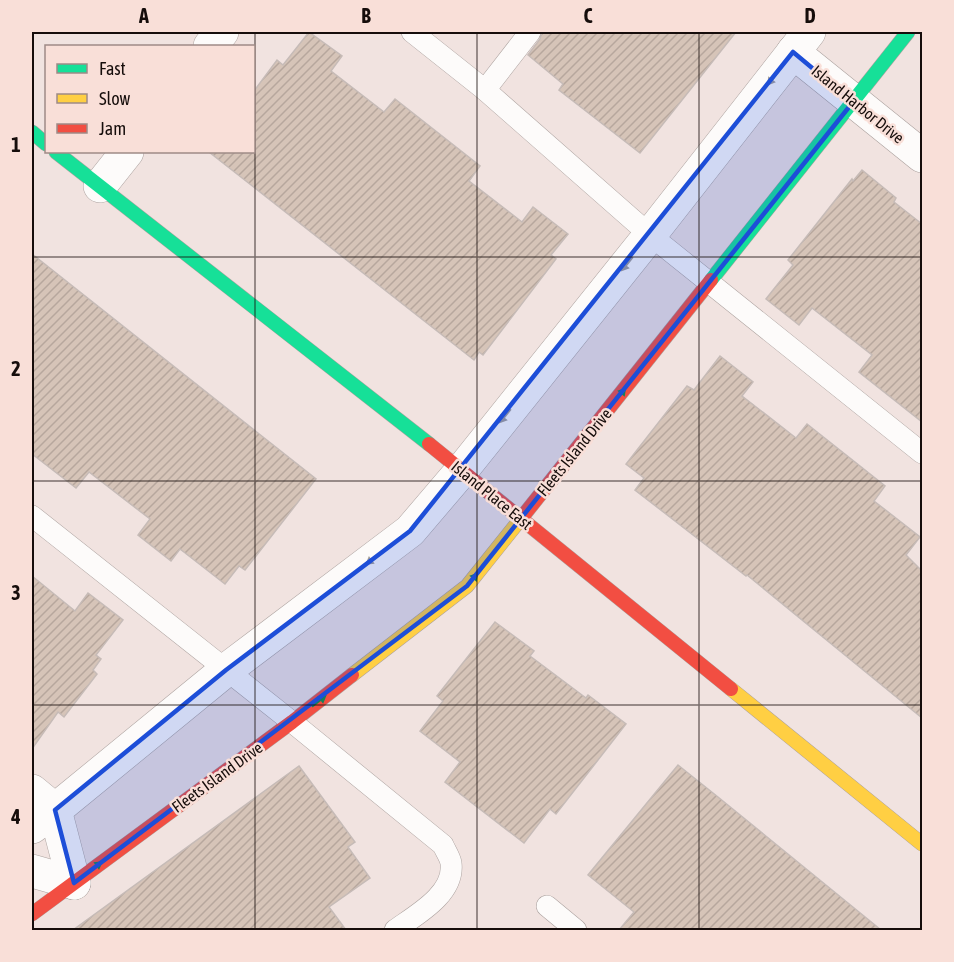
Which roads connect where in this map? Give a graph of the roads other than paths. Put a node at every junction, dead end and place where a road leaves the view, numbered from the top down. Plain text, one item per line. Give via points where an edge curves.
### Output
1 (222, 32) edge
2 (412, 32) edge
3 (530, 32) edge
4 (908, 32) edge
5 (801, 42) edge
6 (211, 45) edge
7 (485, 90) junction
8 (853, 102) junction
9 (32, 132) edge
10 (45, 143) edge
11 (57, 153) edge
12 (126, 153) edge
13 (922, 156) edge
14 (100, 186) junction
15 (650, 235) junction
16 (710, 283) junction
17 (922, 453) edge
18 (462, 470) junction
19 (32, 516) edge
20 (522, 518) junction
21 (226, 670) junction
22 (292, 722) junction
23 (39, 810) edge
24 (922, 844) edge
25 (32, 871) edge
26 (74, 883) junction
27 (547, 906) dead end
28 (32, 914) edge
29 (396, 930) edge
30 (576, 930) edge

1 - 6 street
2 - 7 lane
3 - 7 lane
4 - 8 street, Fleets Island Drive
5 - 8 street, Island Harbor Drive
5 -> 15 street
7 - 15 lane
8 - 13 street, Island Harbor Drive
8 - 16 street, Fleets Island Drive
9 - 10 street
11 - 14 street, Island Place East
12 - 14 street
14 - 18 street, Island Place East
15 - 16 lane
15 -> 18 street
16 - 17 lane
20 -> 16 street, Fleets Island Drive
18 - 20 street, Island Place East
18 -> 21 street via 410,531
19 - 21 lane
22 -> 20 street, Fleets Island Drive via 467,586
20 - 24 street, Island Place East
21 - 22 lane
21 - 23 street
26 -> 22 street, Fleets Island Drive
22 - 29 lane via 443,845 451,863 448,882 437,898
23 - 26 street
25 - 26 street
26 - 28 street, Fleets Island Drive
27 - 30 lane

